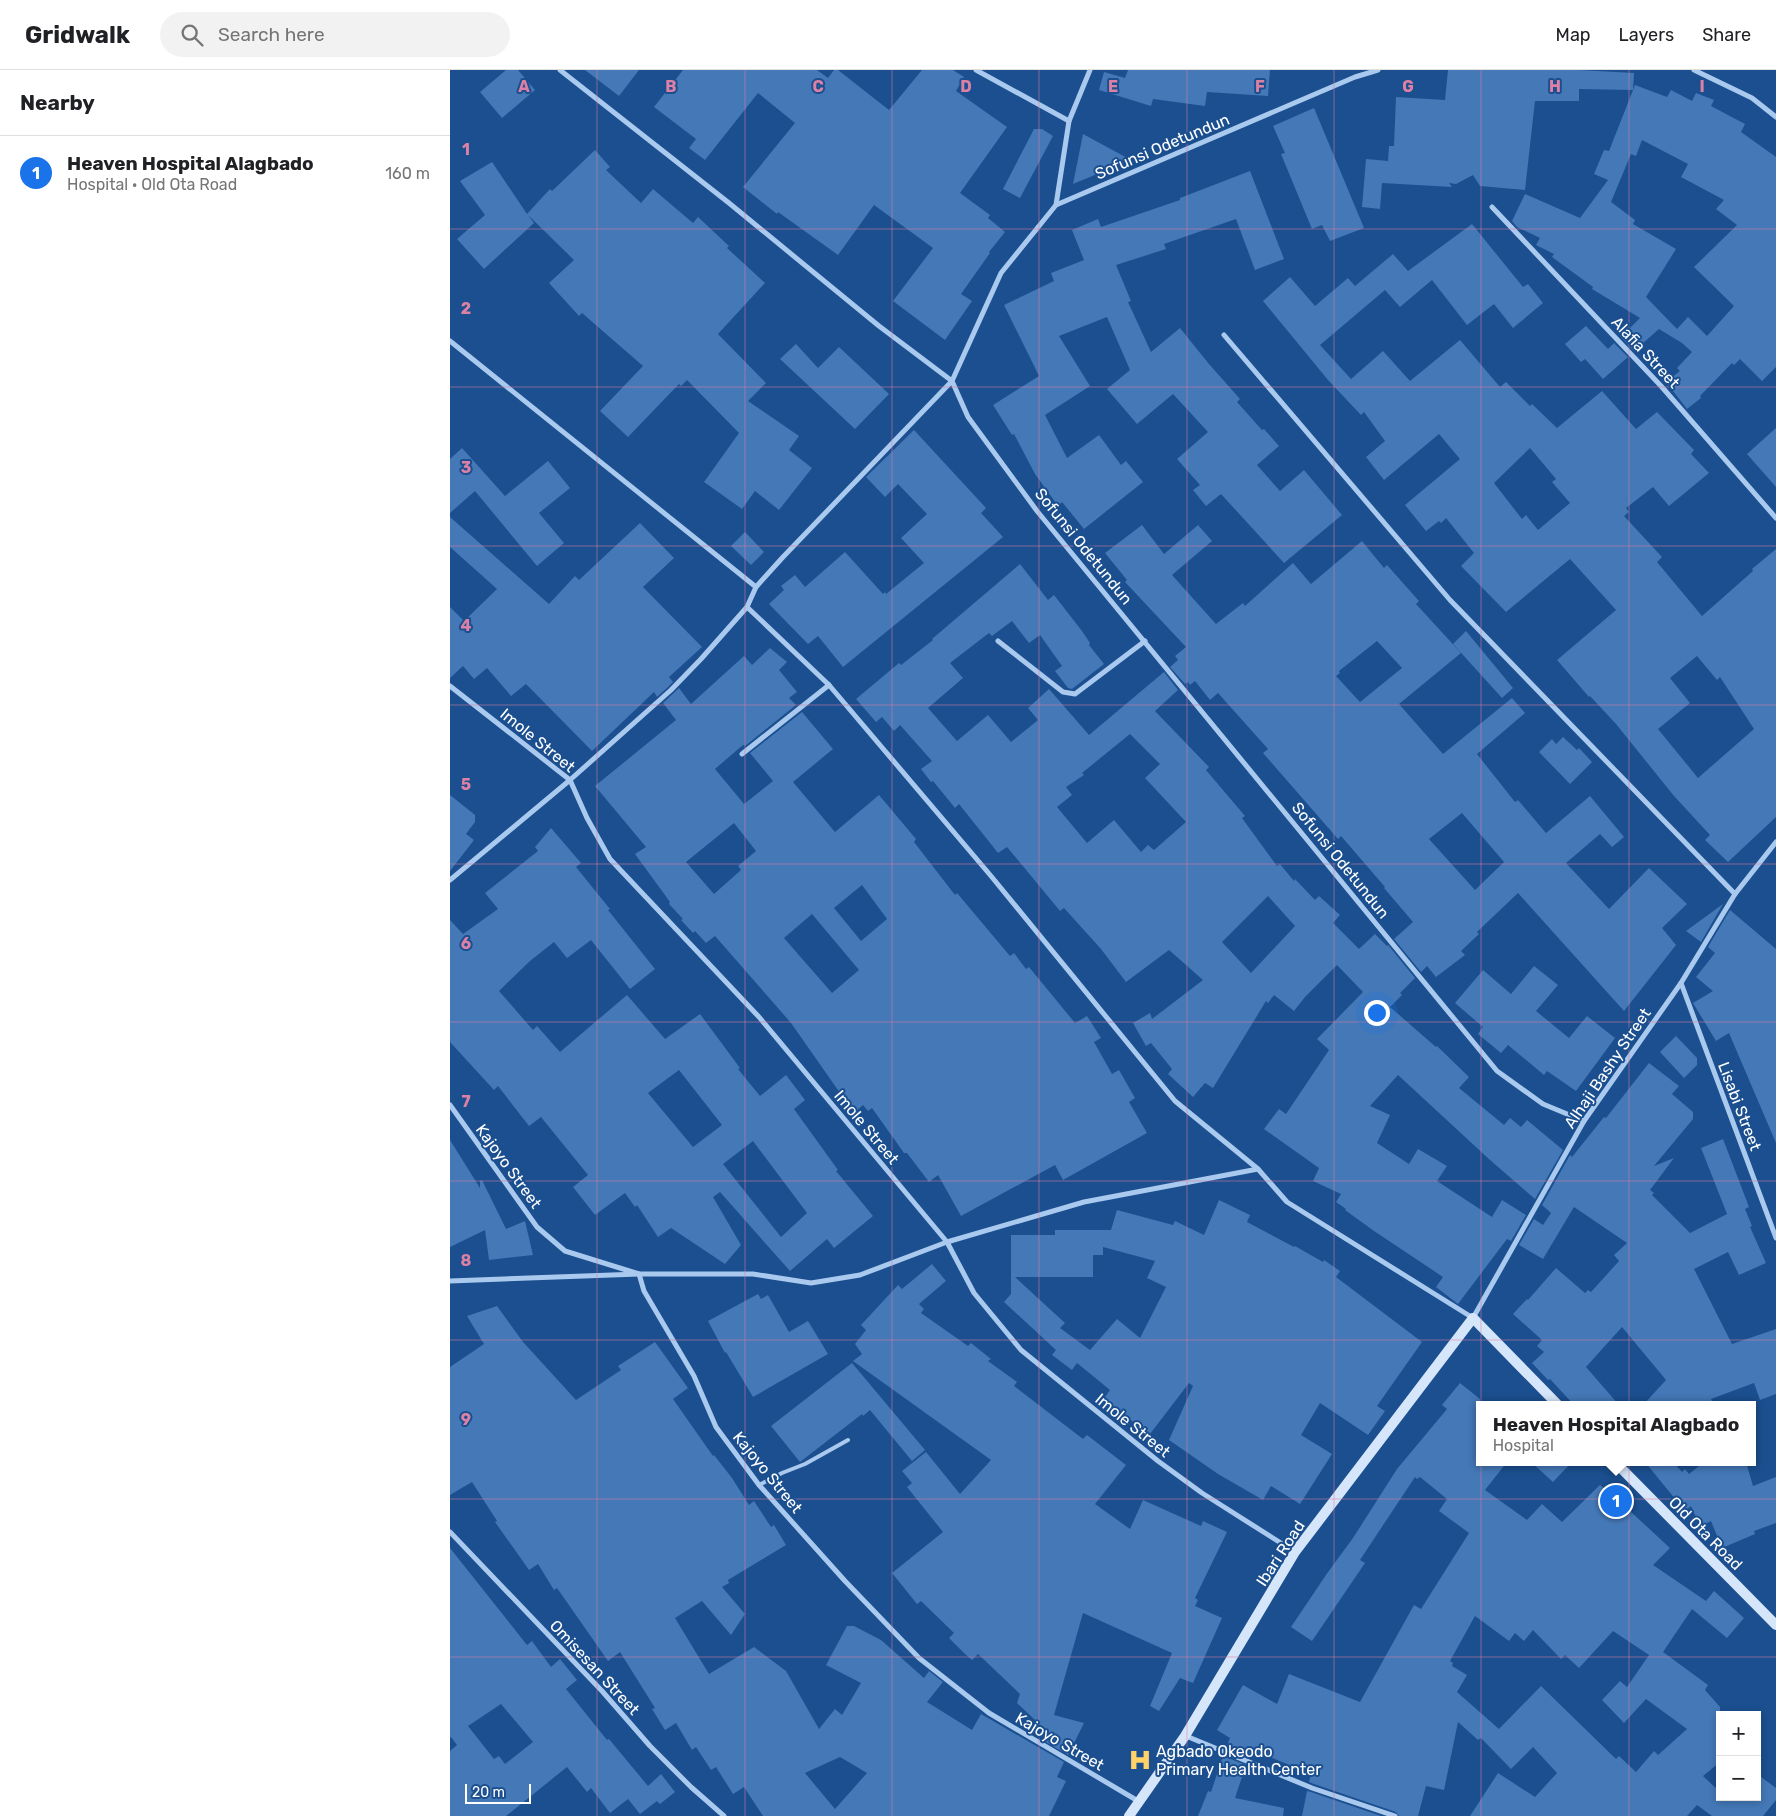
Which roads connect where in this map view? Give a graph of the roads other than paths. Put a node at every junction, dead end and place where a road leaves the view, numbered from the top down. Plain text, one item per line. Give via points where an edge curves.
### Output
1 (560, 70) edge
2 (976, 70) edge
3 (1090, 70) edge
4 (1378, 70) edge
5 (1694, 70) edge
6 (1776, 117) edge
7 (1069, 121) junction
8 (1056, 205) junction
9 (1492, 207) dead end
10 (1224, 336) dead end
11 (450, 341) edge
12 (952, 381) junction
13 (1776, 518) edge
14 (756, 587) junction
15 (747, 607) junction
16 (998, 641) dead end
17 (1145, 641) junction
18 (830, 685) junction
19 (450, 686) edge
20 (742, 754) dead end
21 (570, 780) junction
22 (1776, 842) edge
23 (450, 880) edge
24 (1734, 894) junction
25 (1681, 983) junction
26 (450, 1105) edge
27 (1584, 1121) junction
28 (1258, 1169) junction
29 (1776, 1238) edge
30 (947, 1242) junction
31 (639, 1274) junction
32 (450, 1281) edge
33 (1472, 1318) junction
34 (1554, 1401) edge
35 (848, 1440) dead end
36 (1619, 1466) edge
37 (759, 1485) junction
38 (450, 1532) edge
39 (1296, 1552) junction
40 (1776, 1625) edge
41 (1185, 1736) junction
42 (1138, 1801) junction
43 (724, 1816) edge
44 (1129, 1816) edge
45 (1395, 1816) edge

1 - 12 street
2 - 7 street
3 - 7 street
4 - 8 street, Sofunsi Odetundun
5 - 6 street via 1752,98
7 - 8 street
8 - 12 street, Sofunsi Odetundun via 1001,273
9 - 13 street, Alafia Street via 1661,386
10 - 24 street via 1450,600
11 - 14 street
12 - 14 street via 782,556
12 - 17 street, Sofunsi Odetundun via 968,417 1037,511
14 - 15 street
15 - 18 street
15 - 21 street via 671,690
16 - 17 street via 1058,689 1075,694
17 - 27 street, Sofunsi Odetundun via 1497,1071 1544,1104
18 - 20 street
18 - 28 street via 1175,1101
19 - 21 street, Imole Street
21 - 23 street
21 - 30 street, Imole Street via 610,859 758,1018
22 - 24 street, Alhaji Bashy Street
24 - 25 street, Alhaji Bashy Street
25 - 27 street, Alhaji Bashy Street
25 - 29 street, Lisabi Street
26 - 31 street, Kajoyo Street via 537,1227 564,1251
27 - 33 street, Alhaji Bashy Street
28 - 30 street via 1084,1202
28 - 33 street via 1287,1202
30 - 31 street via 860,1275 811,1283 753,1274
30 - 39 street, Imole Street via 974,1293 1021,1350 1158,1461
31 - 32 street
31 - 37 street, Kajoyo Street via 644,1291 694,1376 716,1427
33 - 34 street
33 - 39 street, Ibari Road
35 - 37 lane
36 - 40 street, Old Ota Road
37 - 42 street, Kajoyo Street via 918,1658 989,1713
38 - 43 street, Omisesan Street via 650,1746
39 - 41 street, Ibari Road
41 - 42 street, Ibari Road
41 - 45 street via 1312,1788
42 - 44 street, Ibari Road

